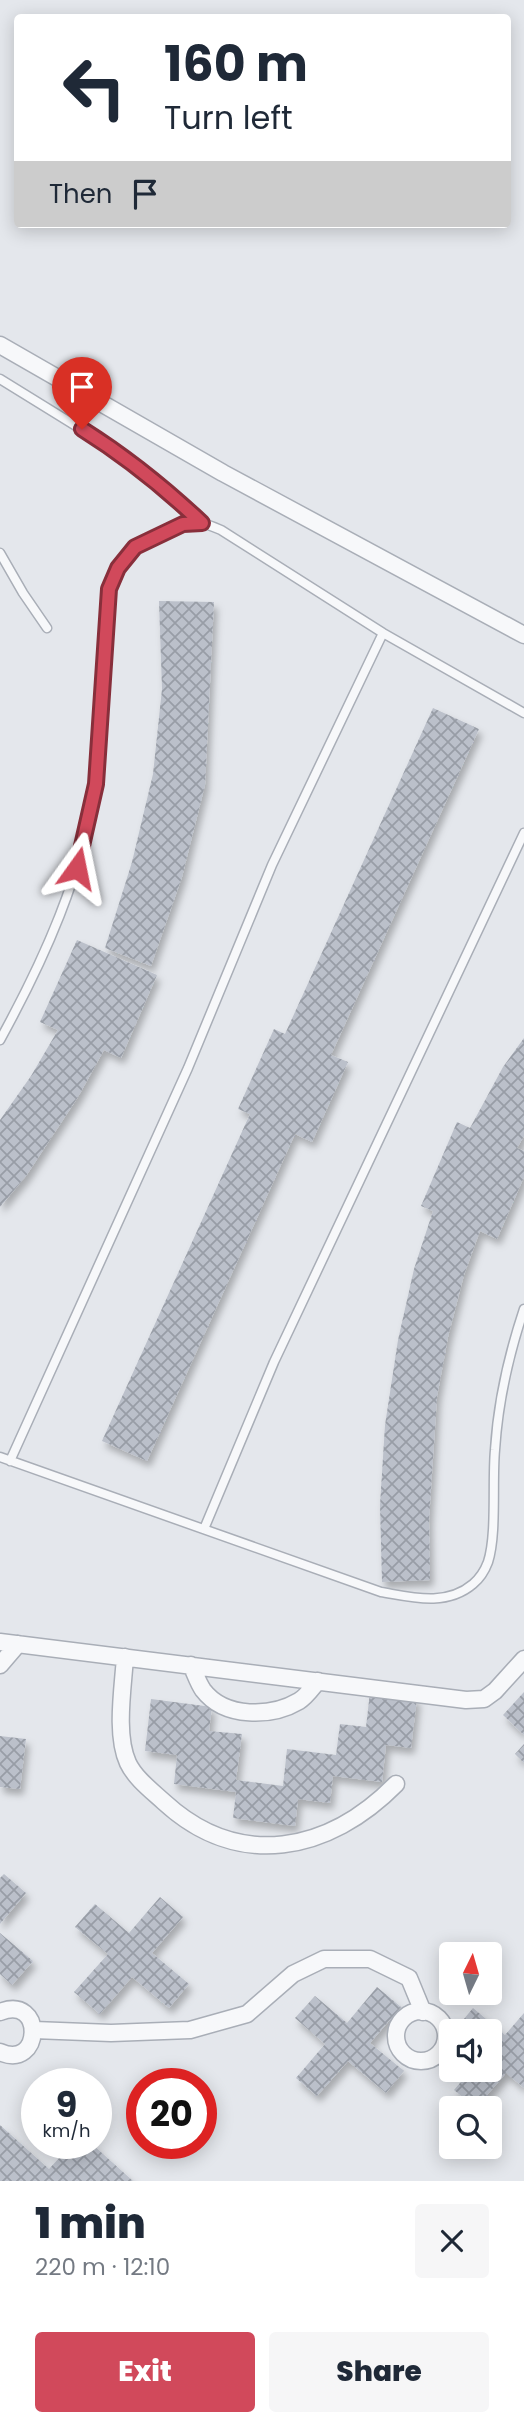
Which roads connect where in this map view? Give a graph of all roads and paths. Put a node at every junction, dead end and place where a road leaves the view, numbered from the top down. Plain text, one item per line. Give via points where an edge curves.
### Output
1 (0, 345) edge
2 (0, 379) edge
3 (202, 523) junction
4 (0, 553) edge
5 (47, 628) dead end
6 (383, 633) junction
7 (524, 635) edge
8 (524, 713) edge
9 (524, 833) edge
10 (0, 1040) edge
11 (524, 1309) edge
12 (0, 1457) edge
13 (10, 1461) junction
14 (204, 1529) junction
15 (0, 1642) edge
16 (18, 1644) junction
17 (125, 1657) junction
18 (524, 1659) edge
19 (0, 1665) edge
20 (191, 1665) junction
21 (318, 1681) junction
22 (396, 1784) dead end
23 (0, 2012) edge
24 (423, 2012) dead end
25 (34, 2030) junction
26 (0, 2052) edge

1 - 7 street via 223,473
2 - 3 lane via 102,442 173,495
3 - 6 lane via 221,530
3 - 10 lane via 183,524 135,547 109,589 96,784 77,868 51,940
4 - 5 lane
6 - 8 lane
6 - 13 lane via 272,865 187,1068
9 - 14 lane via 274,1362
11 - 14 lane via 510,1349 495,1448 488,1562 472,1586 452,1596 426,1600 381,1591
12 - 13 lane
13 - 14 lane
15 - 16 street
16 - 17 street
16 - 19 street
17 - 20 street
17 - 22 street via 121,1735 128,1764 176,1812 220,1838 267,1847 315,1838 375,1805
18 - 21 street via 484,1699
20 - 21 street
20 - 21 street via 203,1690 217,1702 255,1712 281,1710 301,1700
23 - 25 street via 22,2012
24 - 25 street via 408,1978 370,1959 324,1959 293,1974 247,2014 190,2030 111,2034
25 - 26 street via 26,2049 13,2055

